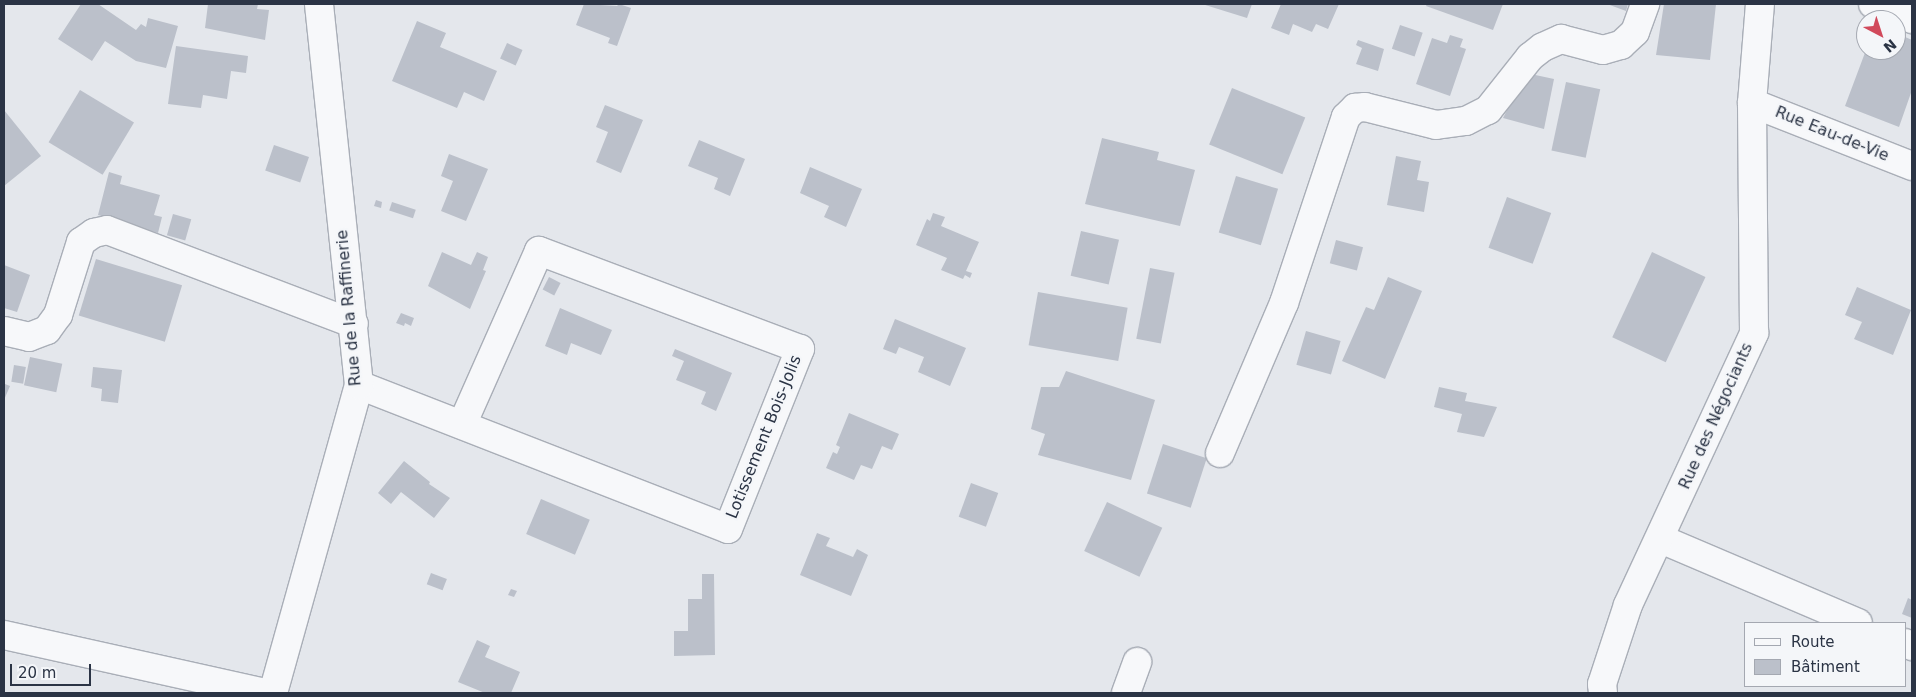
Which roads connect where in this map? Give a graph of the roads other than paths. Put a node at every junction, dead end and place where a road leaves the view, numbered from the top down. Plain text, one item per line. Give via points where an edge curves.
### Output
1 (319, 4) edge
2 (1646, 4) edge
3 (1760, 4) edge
4 (1873, 4) edge
5 (1912, 19) edge
6 (1752, 103) junction
7 (1912, 166) edge
8 (354, 324) junction
9 (4, 331) edge
10 (359, 385) junction
11 (462, 425) junction
12 (1220, 453) dead end
13 (1661, 539) junction
14 (1856, 622) edge
15 (4, 635) edge
16 (1137, 662) dead end
17 (265, 693) edge
18 (273, 693) edge
19 (1126, 693) edge
20 (1602, 693) edge

1 - 8 street, Rue de la Raffinerie
2 - 12 street via 1636,32 1621,45 1603,50 1561,39 1543,47 1530,57 1488,110 1466,121 1436,125 1365,107 1355,108 1346,117 1284,302
3 - 6 street, Rue des Négociants
4 - 5 street
6 - 7 street, Rue Eau-de-Vie
6 - 13 street, Rue des Négociants via 1754,333
8 - 9 street via 107,230 94,233 81,242 58,316 47,330 29,337
8 - 10 street, Rue de la Raffinerie
10 - 11 street, Lotissement Bois-Jolis
10 - 18 street, Rue de la Raffinerie
11 - 11 street, Lotissement Bois-Jolis via 728,529 800,349 539,251
13 - 14 street
13 - 20 street, Rue des Négociants via 1628,605 1602,684
15 - 17 street
16 - 19 street

